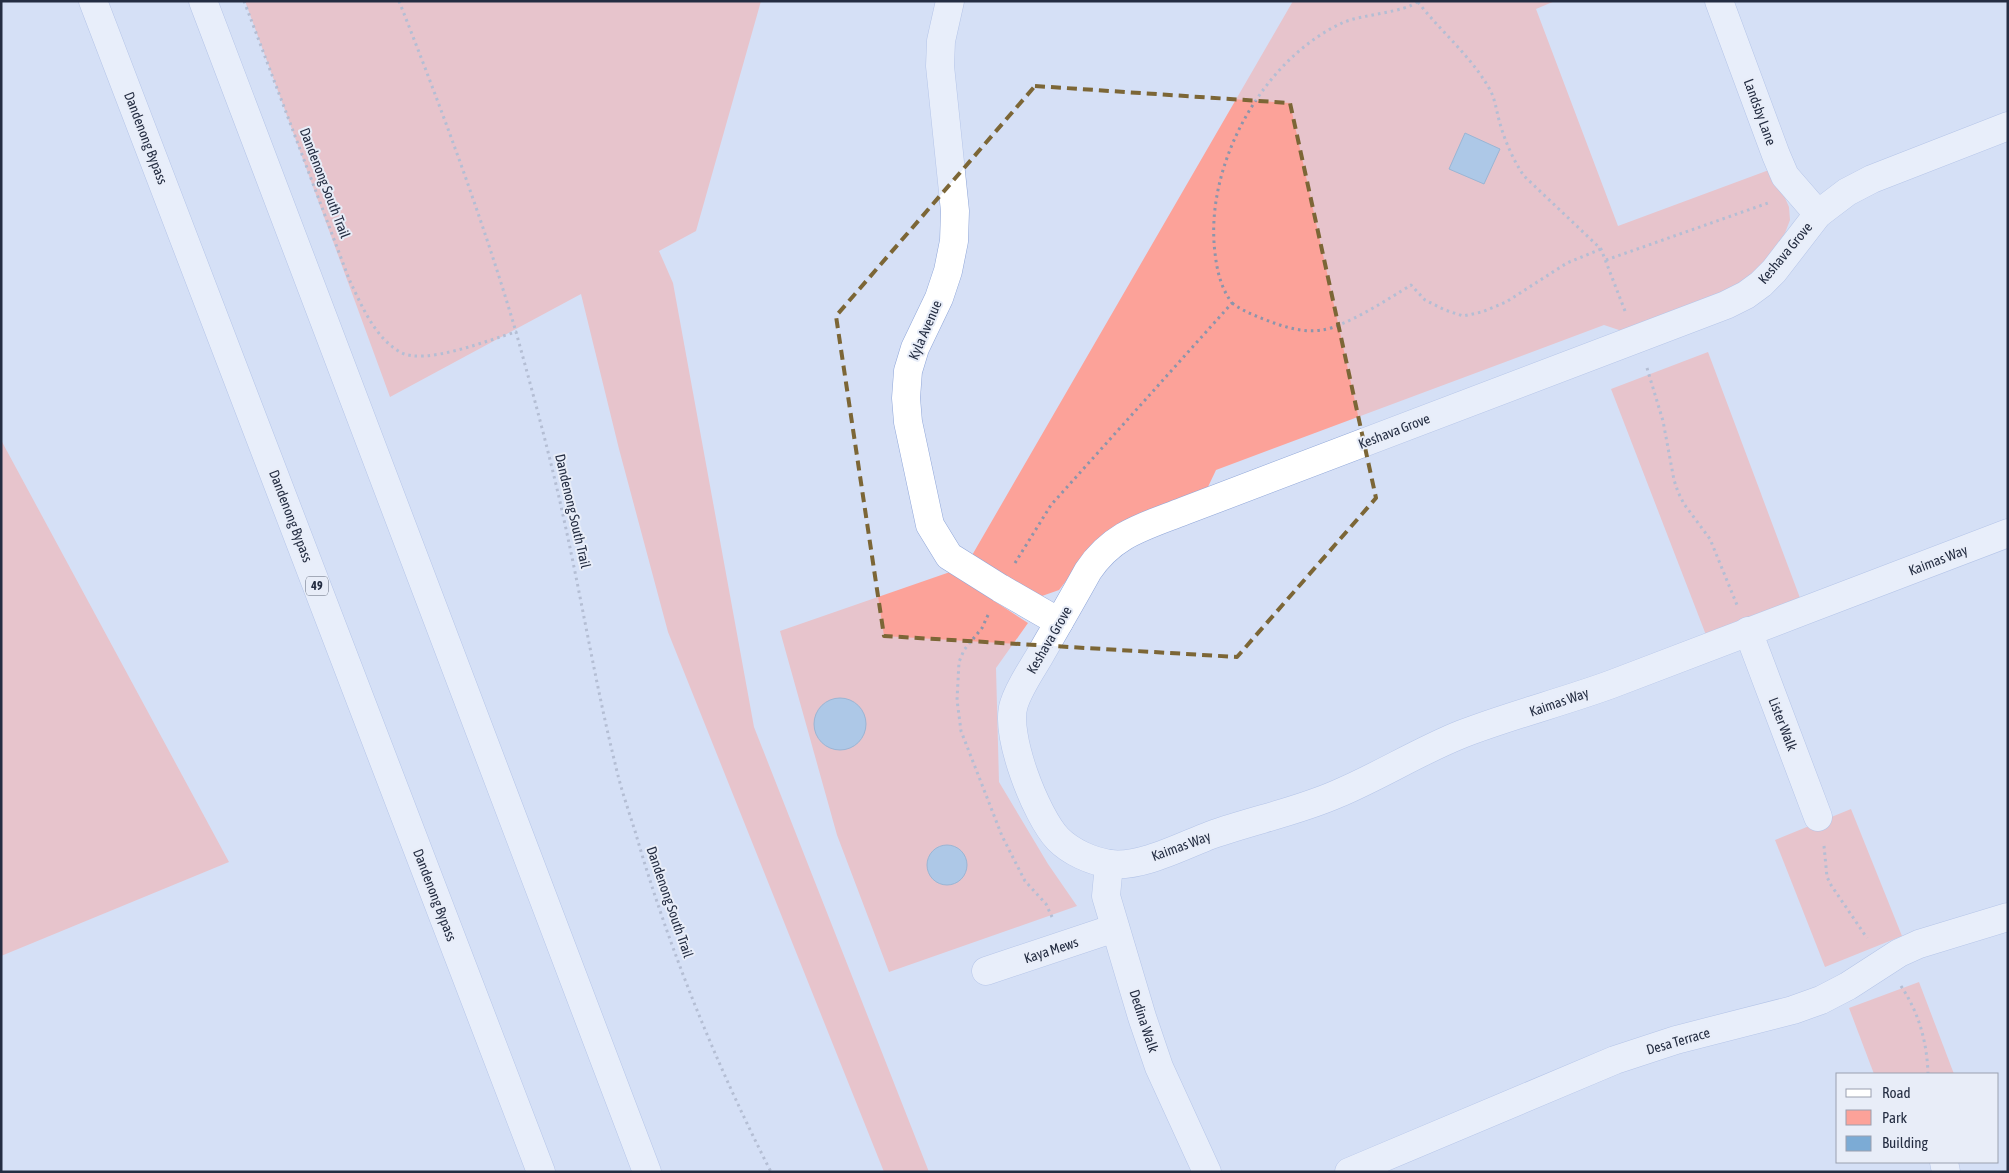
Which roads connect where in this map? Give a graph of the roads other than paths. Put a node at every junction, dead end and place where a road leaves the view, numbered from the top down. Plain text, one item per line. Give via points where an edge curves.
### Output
1 (93, 1) edge
2 (202, 1) edge
3 (950, 1) edge
4 (1718, 1) edge
5 (2008, 126) edge
6 (1818, 214) junction
7 (2008, 533) edge
8 (1059, 622) junction
9 (1748, 631) junction
10 (1818, 817) road end
11 (1110, 864) junction
12 (2008, 917) edge
13 (1115, 928) junction
14 (986, 971) dead end
15 (541, 1172) edge
16 (647, 1172) edge
17 (1207, 1172) edge
18 (1349, 1172) edge

1 - 15 main road, Dandenong Bypass / 49
2 - 16 main road
3 - 8 main road, Kyla Avenue via 941,42 940,66 955,211 954,241 939,298 915,348 908,371 908,422 930,525 949,556
4 - 6 main road, Landsby Lane via 1785,176
5 - 6 main road, Keshava Grove via 1872,179
6 - 8 main road, Keshava Grove via 1761,284 1726,305 1120,538 1099,555
7 - 9 main road, Kaimas Way
8 - 11 main road, Keshava Grove via 1014,703 1013,736 1043,818 1058,839 1071,850
9 - 10 main road, Lister Walk
9 - 11 main road, Kaimas Way via 1610,685 1463,734 1361,784 1311,804 1239,825 1154,857
11 - 13 main road, Dedina Walk via 1106,896
12 - 18 main road, Desa Terrace via 1919,944 1821,1000 1616,1060
13 - 14 main road, Kaya Mews
13 - 17 main road, Dedina Walk via 1159,1067

